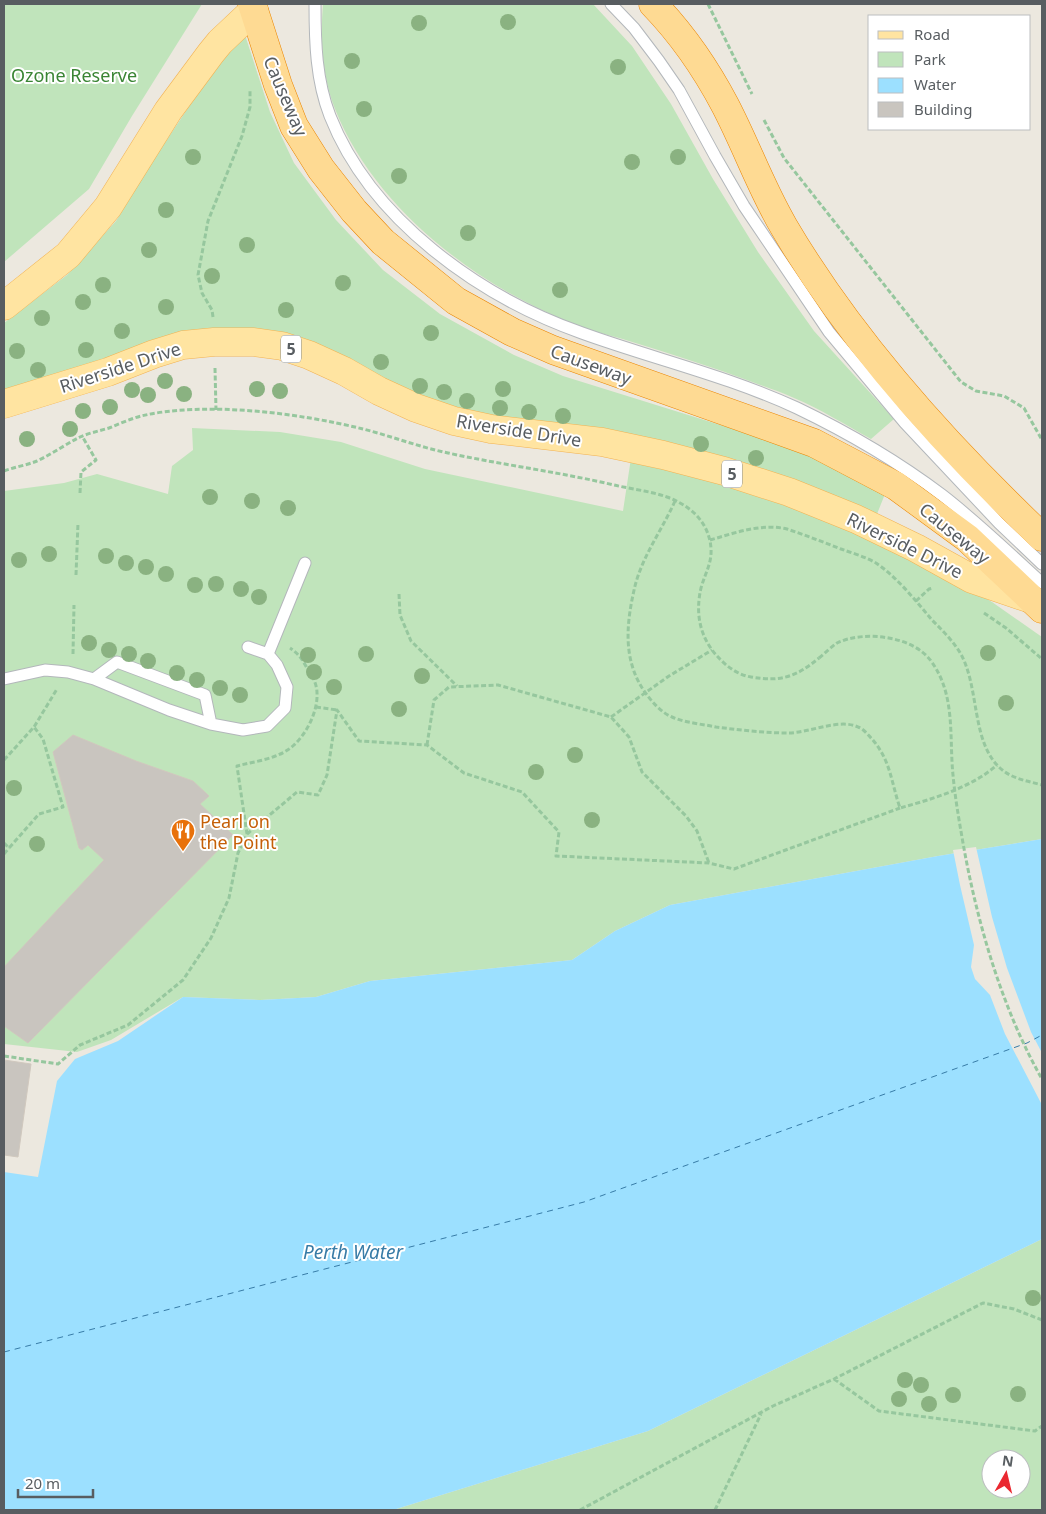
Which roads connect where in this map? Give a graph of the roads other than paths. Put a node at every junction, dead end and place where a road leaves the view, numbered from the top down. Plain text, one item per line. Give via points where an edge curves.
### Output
1 (315, 4) edge
2 (611, 4) edge
3 (653, 4) edge
4 (666, 4) edge
5 (255, 6) edge
6 (689, 46) junction
7 (4, 306) edge
8 (15, 401) edge
9 (4, 419) edge
10 (1042, 537) edge
11 (305, 563) dead end
12 (1042, 564) edge
13 (1038, 597) edge
14 (248, 647) dead end
15 (268, 654) junction
16 (4, 679) edge
17 (94, 679) junction
18 (211, 724) junction

1 - 13 lane via 319,74 330,115 352,161 378,196 415,234 494,293 547,320 724,378 795,407 847,433 940,494 986,531
2 - 12 lane via 634,28 679,90 744,206 829,332 905,423 999,524
3 - 6 highway
4 - 6 main road
5 - 7 main road via 211,53 168,111 108,207 68,255
5 - 13 highway, Causeway via 275,76 294,126 321,169 383,242 456,301 553,350 814,443 896,486 967,538
6 - 10 highway via 725,105 784,226 853,328 934,427
8 - 9 main road
8 - 13 main road, Riverside Drive / 5 via 183,345 254,342 282,346 309,355 379,391 454,421 646,451 789,492 856,519 972,579
11 - 15 lane
14 - 15 lane
15 - 18 lane via 287,687 285,708 267,726 244,730
16 - 17 lane via 45,670
17 - 18 lane
17 - 18 lane via 117,662 205,695

